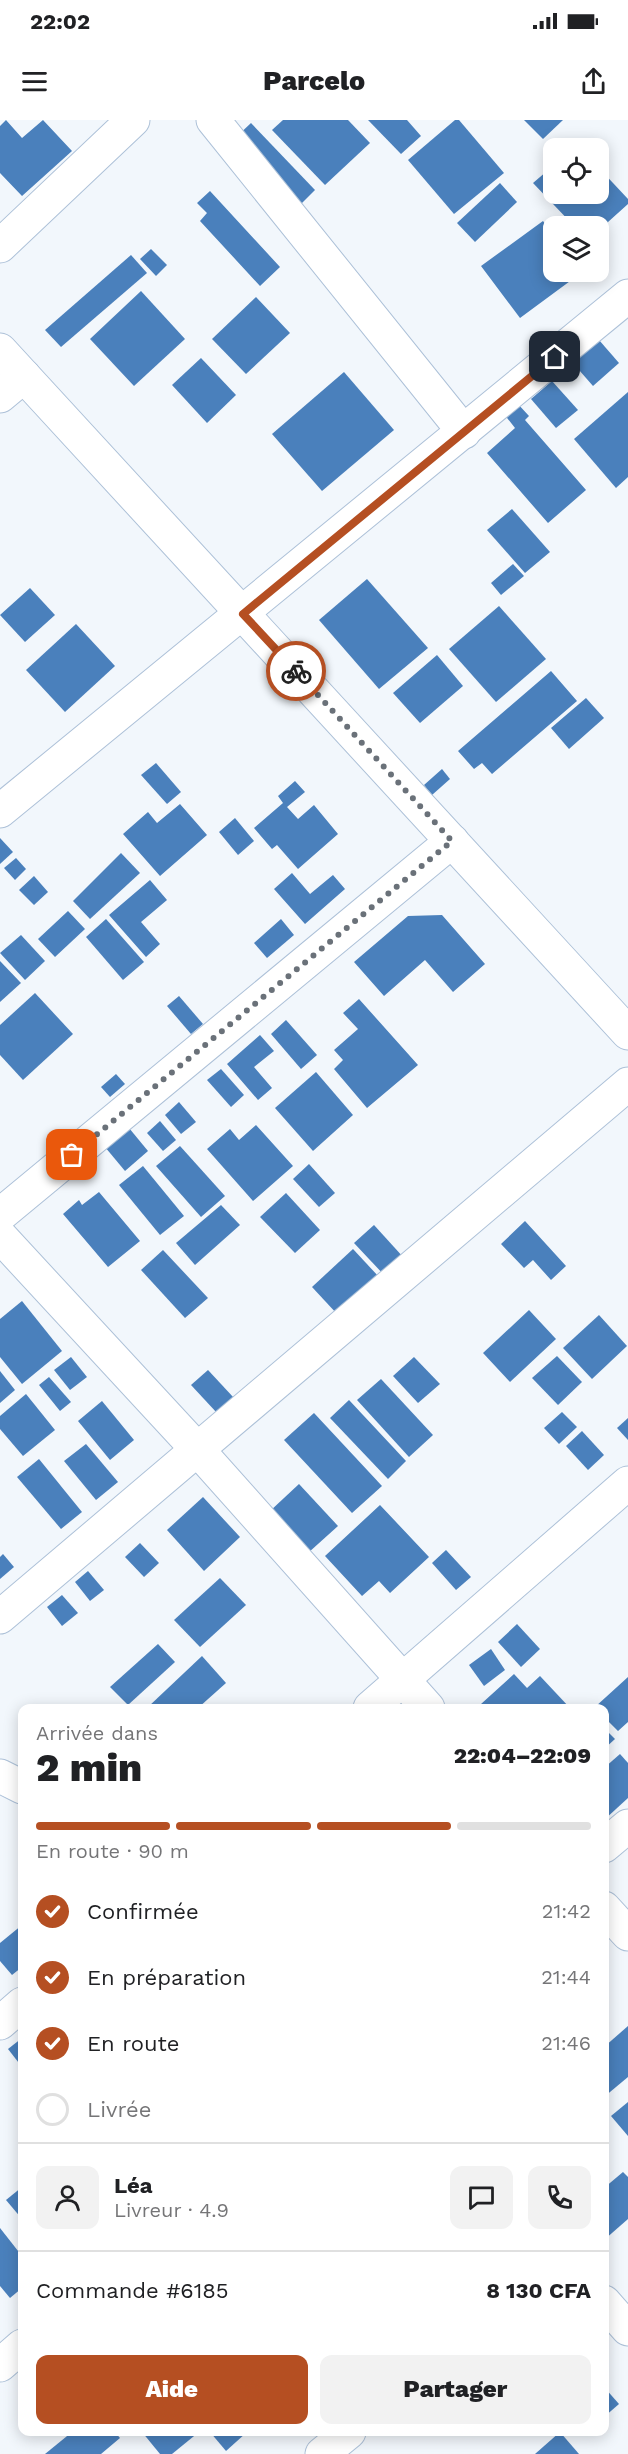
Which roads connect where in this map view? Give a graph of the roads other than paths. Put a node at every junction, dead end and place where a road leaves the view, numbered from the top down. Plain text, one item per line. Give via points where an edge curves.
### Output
1 (133, 120) edge
2 (213, 120) edge
3 (0, 246) edge
4 (628, 296) edge
5 (0, 350) edge
6 (12, 386) edge
7 (464, 432) junction
8 (243, 614) junction
9 (0, 811) edge
10 (452, 841) junction
11 (628, 1032) edge
12 (628, 1084) edge
13 (0, 1215) edge
14 (0, 1236) edge
15 (197, 1449) junction
16 (628, 1483) edge
17 (0, 1617) edge
18 (402, 1679) junction
19 (374, 1704) edge
20 (424, 1704) edge
21 (0, 1776) edge
22 (18, 1785) edge
23 (628, 1826) edge
24 (609, 1842) edge
25 (609, 1913) edge
26 (628, 1934) edge
27 (18, 2007) edge
28 (0, 2023) edge
29 (609, 2308) edge
30 (628, 2329) edge
31 (18, 2349) edge
32 (0, 2365) edge
33 (344, 2436) edge
34 (322, 2454) edge

1 - 3 street
2 - 7 street
4 - 7 street
5 - 6 street
6 - 8 street
7 - 8 street
8 - 9 street
8 - 10 street
10 - 11 street
10 - 13 street
12 - 15 street
14 - 15 street
15 - 17 street
15 - 18 street
16 - 18 street
18 - 19 street
18 - 20 street
21 - 22 street
23 - 24 street
25 - 26 street
27 - 28 street
29 - 30 street
31 - 32 street
33 - 34 street

